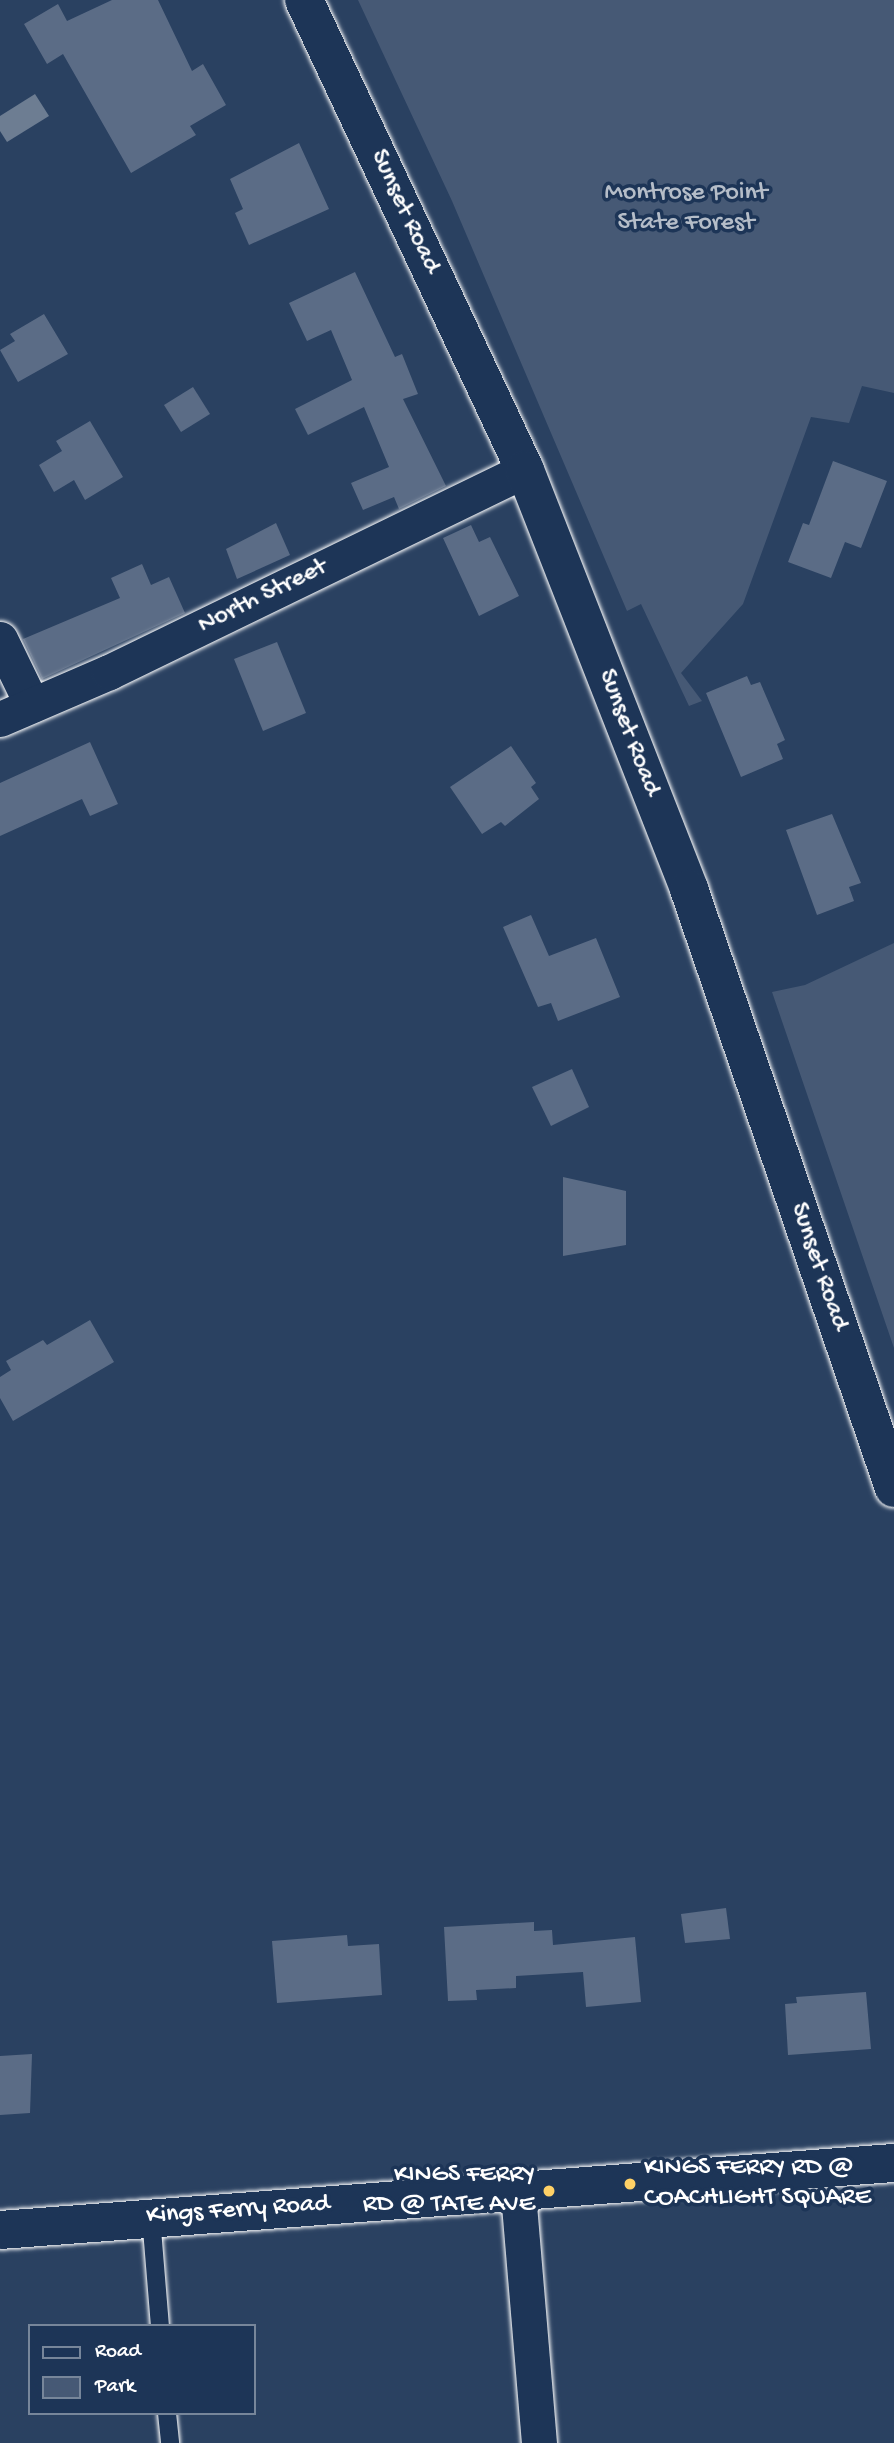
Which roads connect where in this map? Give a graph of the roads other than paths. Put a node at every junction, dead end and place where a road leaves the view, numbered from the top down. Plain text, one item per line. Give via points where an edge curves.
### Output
1 (304, 0) edge
2 (525, 470) junction
3 (0, 639) edge
4 (32, 705) junction
5 (0, 719) edge
6 (894, 1488) edge
7 (894, 2163) edge
8 (518, 2193) junction
9 (151, 2217) junction
10 (0, 2230) edge
11 (160, 2324) edge
12 (167, 2415) edge
13 (170, 2443) edge
14 (539, 2443) edge

1 - 2 street, Sunset Road
2 - 4 street, North Street
2 - 6 street, Sunset Road via 689,889
3 - 4 street
4 - 5 street, North Street
7 - 8 street, Kings Ferry Road
8 - 9 street, Kings Ferry Road
8 - 14 street
9 - 10 street, Kings Ferry Road
9 - 11 lane
12 - 13 lane

